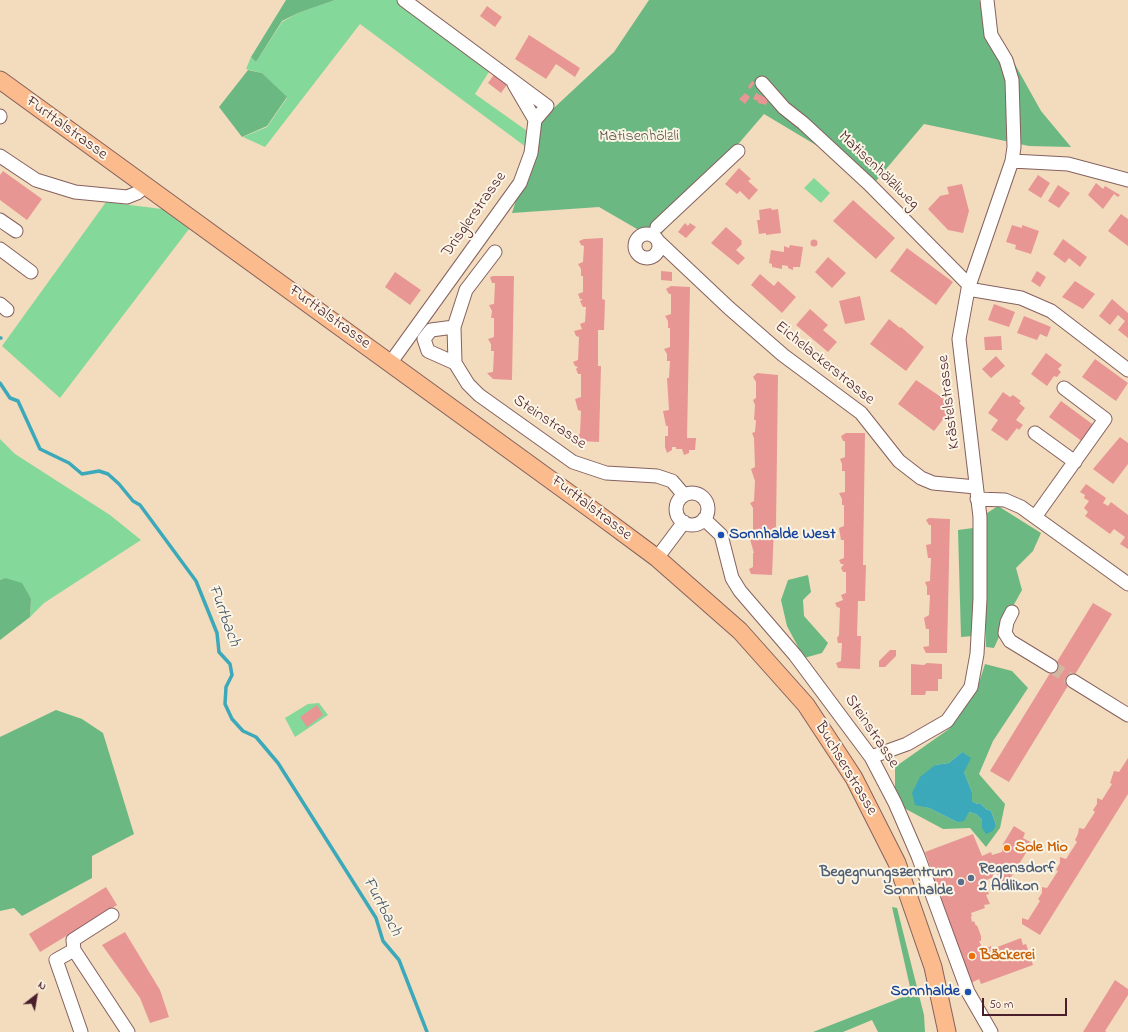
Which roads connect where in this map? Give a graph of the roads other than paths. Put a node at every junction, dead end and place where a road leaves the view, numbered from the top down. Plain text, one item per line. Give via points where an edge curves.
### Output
1 (404, 0) edge
2 (987, 0) edge
3 (512, 79) junction
4 (0, 80) edge
5 (762, 83) dead end
6 (535, 120) junction
7 (738, 151) dead end
8 (0, 156) edge
9 (1012, 161) junction
10 (1128, 180) edge
11 (145, 186) junction
12 (0, 220) edge
13 (657, 227) dead end
14 (16, 232) dead end
15 (659, 242) dead end
16 (0, 249) edge
17 (495, 252) dead end
18 (31, 272) dead end
19 (968, 287) junction
20 (454, 327) junction
21 (391, 362) junction
22 (454, 363) junction
23 (1128, 370) edge
24 (1064, 388) dead end
25 (1035, 433) dead end
26 (1075, 462) junction
27 (977, 493) junction
28 (684, 495) junction
29 (1035, 517) junction
30 (704, 519) junction
31 (684, 522) junction
32 (657, 558) junction
33 (1128, 584) edge
34 (1012, 612) dead end
35 (1051, 666) tunnel mouth
36 (1073, 681) tunnel mouth
37 (1128, 715) edge
38 (871, 757) junction
39 (112, 915) dead end
40 (74, 950) junction
41 (81, 1032) edge
42 (128, 1032) edge
43 (946, 1032) edge
44 (991, 1032) edge

1 - 3 street, Drisglerstrasse
2 - 9 street, Krästelstrasse via 991,35 1006,60 1012,80
3 - 6 street
3 - 6 street, Drisglerstrasse via 547,106
4 - 11 main road, Furttalstrasse
5 - 19 street, Matisenhölzliweg via 784,108 869,184
6 - 21 street, Drisglerstrasse via 530,153 520,183
7 - 13 street
8 - 11 street via 36,180 75,192 127,197
9 - 10 street via 1068,164
9 - 19 street, Krästelstrasse
11 - 21 main road, Furttalstrasse
12 - 14 street
15 - 27 street, Eichelackerstrasse via 783,355 861,413 899,461 921,478 933,483
16 - 18 street
17 - 20 street via 466,290
19 - 23 street via 1021,298 1051,312
19 - 27 street, Krästelstrasse via 960,339
20 - 22 street
20 - 22 street via 431,330 424,338 428,351
21 - 32 main road, Furttalstrasse
22 - 28 street, Steinstrasse via 478,395 573,462 606,473 657,476 672,481
24 - 26 street via 1105,419
25 - 26 street
26 - 29 street
27 - 29 street, Eichelackerstrasse via 1005,500
27 - 38 street, Krästelstrasse via 980,544 979,638 971,687 947,721 907,744
28 - 30 street via 695,493 704,498 708,508
28 - 31 street via 677,506 677,514
29 - 33 street, Eichelackerstrasse
30 - 31 street via 695,524
30 - 38 street, Steinstrasse via 721,535 732,578 740,590 795,655
31 - 32 street
32 - 43 main road, Buchserstrasse via 740,631 806,705 854,778 897,862 933,966
34 - 35 street via 1005,633 1010,641
36 - 37 street
38 - 44 street, Steinstrasse via 918,856 968,992
39 - 40 street via 73,940
40 - 41 street via 56,960
40 - 42 street

